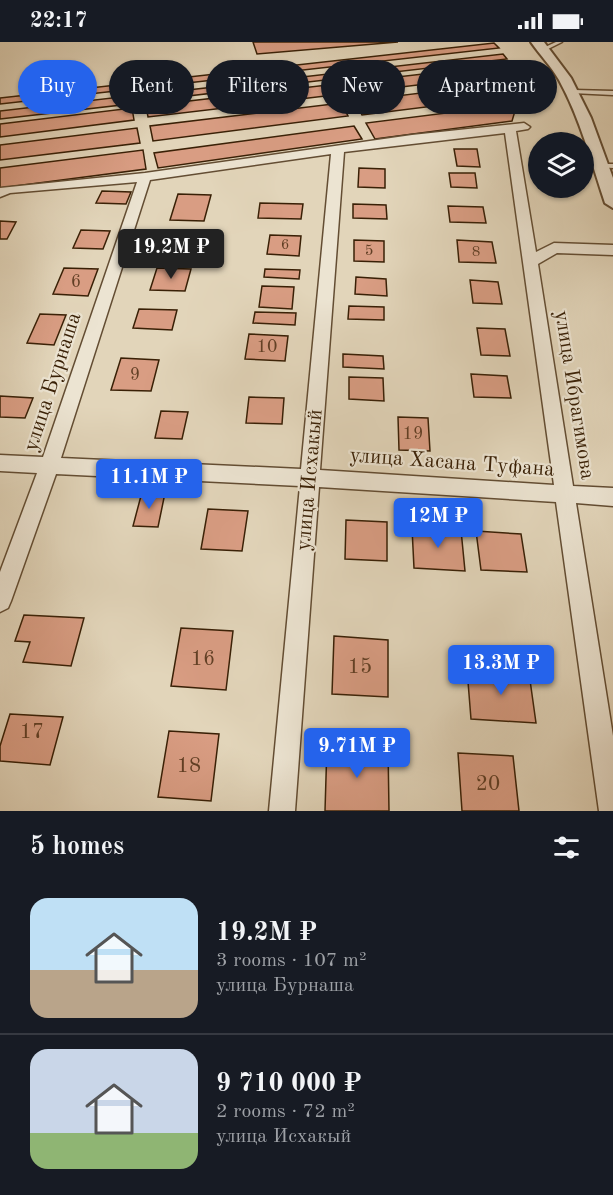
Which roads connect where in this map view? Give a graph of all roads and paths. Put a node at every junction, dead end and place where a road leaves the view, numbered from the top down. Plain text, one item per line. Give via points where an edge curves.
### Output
1 (560, 42) edge
2 (541, 46) edge
3 (574, 92) junction
4 (613, 93) edge
5 (338, 149) junction
6 (607, 166) edge
7 (145, 177) junction
8 (0, 193) edge
9 (613, 203) edge
10 (613, 250) edge
11 (531, 261) junction
12 (0, 463) edge
13 (49, 466) junction
14 (310, 478) junction
15 (566, 494) junction
16 (613, 497) edge
17 (0, 601) edge
18 (282, 811) edge
19 (612, 811) edge

1 - 2 lane
2 - 3 street
3 - 4 lane
3 - 6 street
5 - 7 street
5 - 11 street, улица Ибрагимова via 517,128
5 - 14 street, улица Исхакый
6 - 9 street
7 - 8 street via 8,189
7 - 13 street, улица Бурнаша
10 - 11 street via 554,248
11 - 15 street, улица Ибрагимова
12 - 13 street, улица Хасана Туфана
13 - 14 street, улица Хасана Туфана
13 - 17 street, улица Бурнаша
14 - 15 street, улица Хасана Туфана
14 - 18 street, улица Исхакый
15 - 16 street, улица Хасана Туфана
15 - 19 street, улица Ибрагимова

